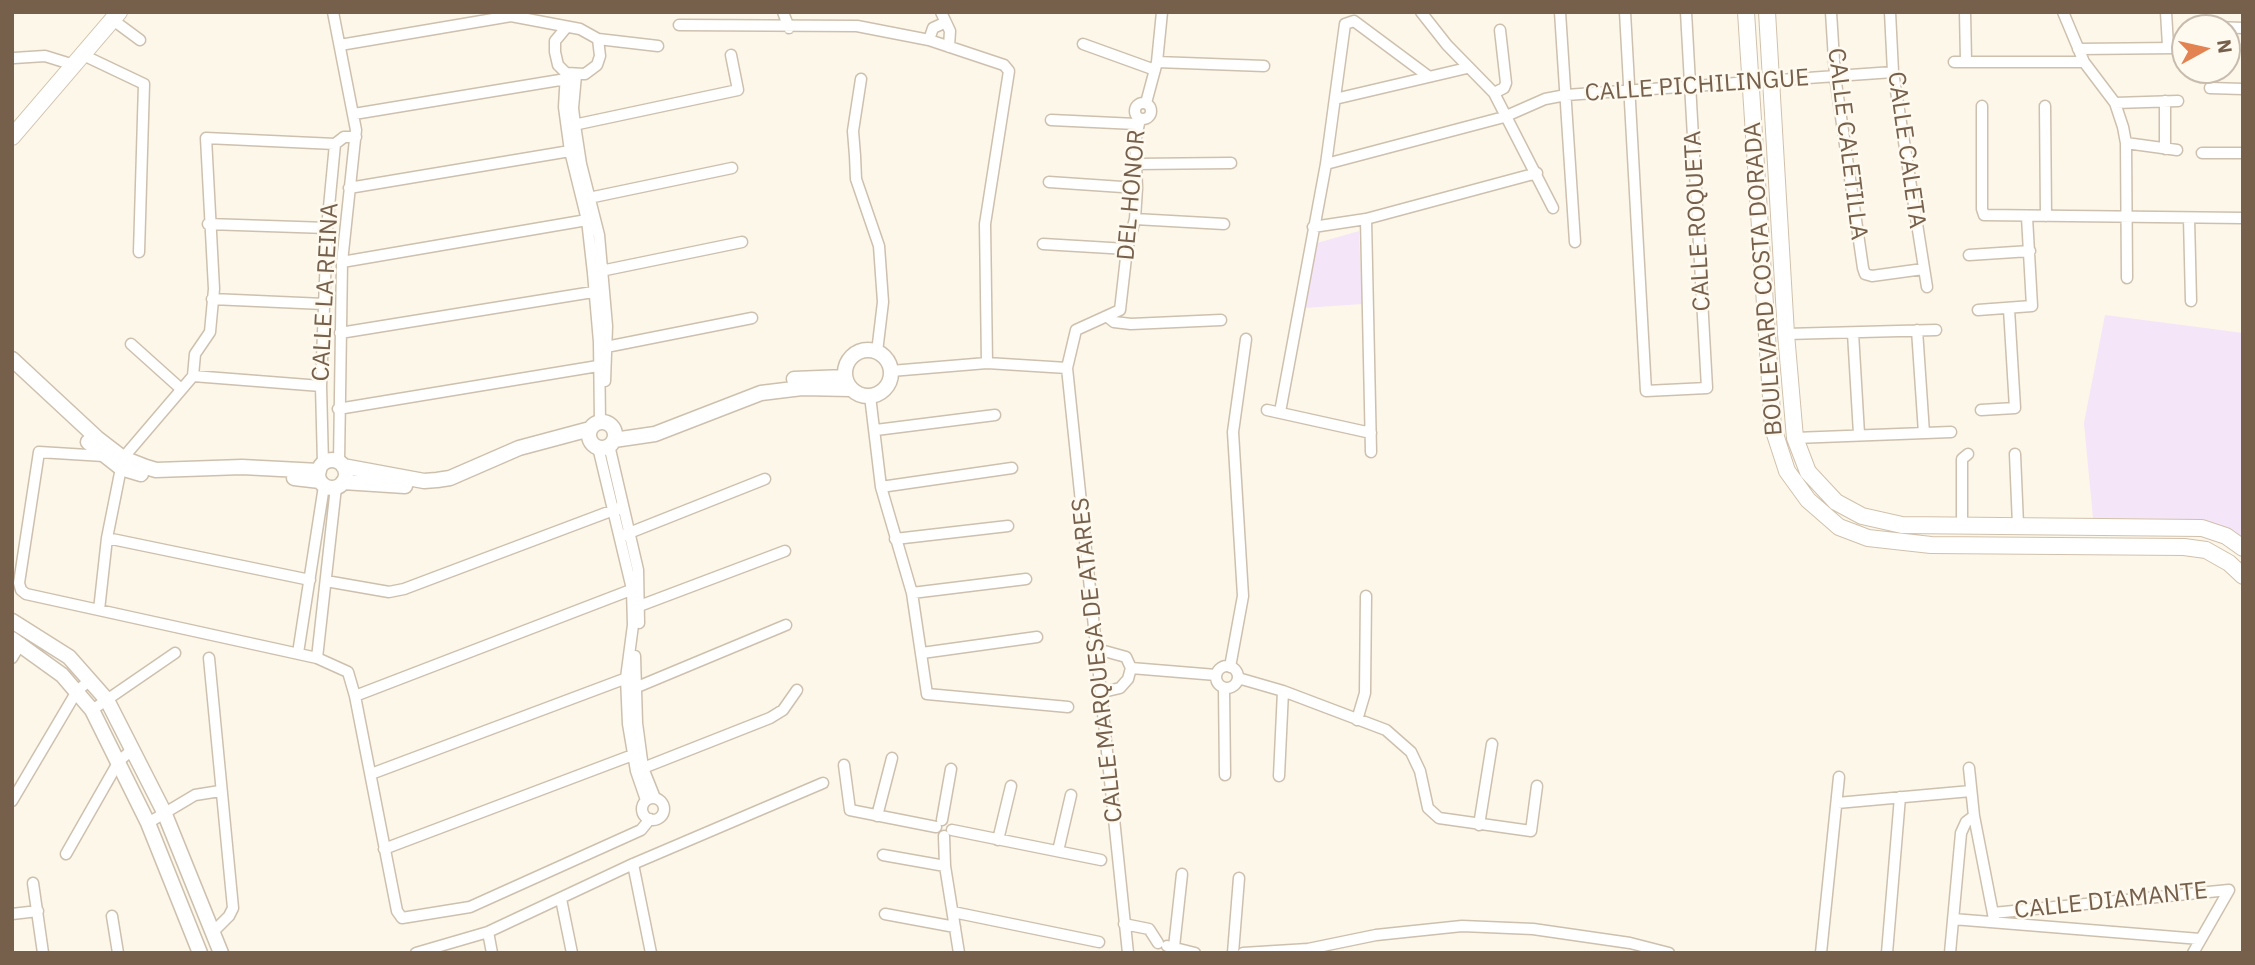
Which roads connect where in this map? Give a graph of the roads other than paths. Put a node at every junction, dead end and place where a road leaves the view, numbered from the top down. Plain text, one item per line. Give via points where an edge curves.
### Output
1 (334, 12) edge
2 (776, 12) edge
3 (783, 12) edge
4 (1162, 12) edge
5 (1421, 12) edge
6 (1560, 12) edge
7 (1625, 12) edge
8 (1686, 12) edge
9 (1746, 12) edge
10 (1767, 12) edge
11 (1831, 12) edge
12 (1890, 12) edge
13 (1965, 12) edge
14 (2063, 12) edge
15 (2166, 12) edge
16 (116, 16) edge
17 (943, 18) edge
18 (679, 25) dead end
19 (774, 28) junction
20 (789, 28) junction
21 (565, 29) junction
22 (1500, 30) dead end
23 (598, 39) junction
24 (140, 40) dead end
25 (929, 40) junction
26 (1083, 44) dead end
27 (340, 45) junction
28 (658, 46) dead end
29 (949, 47) junction
30 (2078, 49) junction
31 (731, 55) dead end
32 (14, 58) dead end
33 (79, 60) junction
34 (1966, 61) junction
35 (1954, 62) dead end
36 (2084, 62) junction
37 (1156, 66) junction
38 (1264, 66) dead end
39 (1467, 68) junction
40 (1894, 72) junction
41 (569, 75) junction
42 (1428, 76) junction
43 (1835, 76) junction
44 (861, 79) dead end
45 (1771, 80) junction
46 (1751, 84) junction
47 (1691, 87) junction
48 (2210, 88) dead end
49 (1628, 89) junction
50 (2243, 89) edge
51 (1494, 93) junction
52 (1566, 95) junction
53 (1335, 99) junction
54 (2165, 101) junction
55 (2178, 101) dead end
56 (2115, 103) junction
57 (1982, 106) dead end
58 (2045, 106) dead end
59 (354, 114) junction
60 (1504, 117) junction
61 (1051, 120) dead end
62 (1138, 121) junction
63 (571, 126) junction
64 (12, 137) edge
65 (356, 137) junction
66 (2126, 143) junction
67 (335, 144) junction
68 (570, 151) junction
69 (2202, 153) dead end
70 (2243, 153) edge
71 (1231, 163) dead end
72 (1135, 164) junction
73 (1326, 164) junction
74 (732, 168) dead end
75 (1538, 173) junction
76 (1049, 182) dead end
77 (349, 188) junction
78 (1138, 188) junction
79 (586, 199) junction
80 (1553, 208) dead end
81 (2046, 216) junction
82 (2127, 216) junction
83 (2027, 217) junction
84 (2189, 218) junction
85 (2243, 218) edge
86 (1135, 219) junction
87 (1366, 219) junction
88 (587, 220) junction
89 (208, 224) junction
90 (1224, 225) dead end
91 (1314, 227) junction
92 (327, 228) junction
93 (742, 242) dead end
94 (1575, 242) dead end
95 (1043, 244) dead end
96 (1127, 249) junction
97 (2030, 251) junction
98 (139, 252) dead end
99 (1969, 256) dead end
100 (342, 262) junction
101 (1923, 269) junction
102 (597, 272) junction
103 (2127, 278) dead end
104 (1927, 287) dead end
105 (600, 291) junction
106 (212, 299) junction
107 (2191, 301) dead end
108 (324, 304) junction
109 (2009, 309) junction
110 (1978, 310) dead end
111 (752, 318) dead end
112 (1109, 318) junction
113 (1221, 320) dead end
114 (1917, 330) junction
115 (1936, 330) dead end
116 (340, 333) junction
117 (1853, 333) junction
118 (1786, 334) junction
119 (1246, 339) dead end
120 (131, 344) dead end
121 (603, 348) junction
122 (877, 352) junction
123 (12, 359) edge
124 (987, 363) junction
125 (598, 366) junction
126 (1068, 368) junction
127 (891, 372) junction
128 (19, 374) edge
129 (193, 376) junction
130 (848, 383) junction
131 (321, 386) junction
132 (180, 388) junction
133 (870, 396) junction
134 (338, 409) junction
135 (1267, 410) dead end
136 (1981, 410) dead end
137 (1280, 412) junction
138 (995, 415) dead end
139 (876, 430) junction
140 (1951, 432) dead end
141 (1371, 433) junction
142 (1924, 433) junction
143 (603, 434) junction
144 (1859, 434) junction
145 (1795, 438) junction
146 (1371, 452) dead end
147 (1968, 453) dead end
148 (2015, 454) dead end
149 (104, 456) junction
150 (122, 463) junction
151 (341, 464) junction
152 (1012, 468) dead end
153 (328, 478) junction
154 (765, 479) dead end
155 (881, 486) junction
156 (617, 509) junction
157 (2018, 525) junction
158 (1009, 526) dead end
159 (1962, 526) junction
160 (2076, 526) junction
161 (625, 535) junction
162 (107, 538) junction
163 (895, 539) junction
164 (2075, 546) junction
165 (2243, 548) edge
166 (785, 551) dead end
167 (2243, 576) edge
168 (1026, 579) dead end
169 (310, 580) junction
170 (326, 581) junction
171 (635, 588) junction
172 (912, 593) junction
173 (1366, 596) dead end
174 (636, 608) junction
175 (99, 610) junction
176 (15, 622) edge
177 (786, 625) dead end
178 (1037, 637) dead end
179 (15, 641) edge
180 (1097, 649) junction
181 (175, 653) dead end
182 (298, 653) junction
183 (922, 653) junction
184 (209, 658) dead end
185 (317, 658) junction
186 (12, 659) edge
187 (1230, 667) junction
188 (1131, 668) junction
189 (1216, 675) junction
190 (631, 677) junction
191 (1238, 678) junction
192 (90, 680) junction
193 (1224, 688) junction
194 (631, 689) junction
195 (797, 690) dead end
196 (77, 691) junction
197 (1283, 691) junction
198 (1103, 692) junction
199 (355, 696) junction
200 (107, 700) junction
201 (1068, 708) dead end
202 (92, 710) junction
203 (1357, 720) junction
204 (1492, 744) dead end
205 (133, 749) junction
206 (637, 753) junction
207 (892, 758) dead end
208 (119, 761) junction
209 (844, 765) dead end
210 (1969, 768) dead end
211 (951, 769) dead end
212 (639, 770) junction
213 (371, 774) junction
214 (1224, 775) dead end
215 (1279, 776) dead end
216 (1839, 777) dead end
217 (822, 783) dead end
218 (1011, 786) dead end
219 (1537, 786) dead end
220 (220, 791) junction
221 (1971, 791) junction
222 (1071, 795) dead end
223 (1900, 797) junction
224 (650, 799) junction
225 (12, 801) edge
226 (1836, 803) junction
227 (164, 812) junction
228 (877, 816) junction
229 (1974, 816) junction
230 (650, 819) junction
231 (148, 823) junction
232 (1479, 825) junction
233 (944, 828) junction
234 (998, 840) junction
235 (384, 849) junction
236 (1058, 851) junction
237 (66, 854) dead end
238 (883, 855) dead end
239 (1101, 860) dead end
240 (633, 864) junction
241 (945, 866) junction
242 (1182, 874) dead end
243 (1239, 878) dead end
244 (33, 883) dead end
245 (561, 899) junction
246 (38, 911) junction
247 (953, 912) junction
248 (12, 914) edge
249 (885, 914) dead end
250 (112, 916) dead end
251 (1994, 917) junction
252 (1954, 919) junction
253 (1124, 924) junction
254 (955, 927) junction
255 (488, 932) junction
256 (212, 933) junction
257 (2200, 939) junction
258 (1099, 942) dead end
259 (1158, 943) junction
260 (1174, 947) junction
261 (1308, 951) edge
262 (1252, 952) edge
263 (43, 953) edge
264 (117, 953) edge
265 (200, 953) edge
266 (221, 953) edge
267 (416, 953) edge
268 (492, 953) edge
269 (572, 953) edge
270 (651, 953) edge
271 (958, 953) edge
272 (1128, 953) edge
273 (1150, 953) edge
274 (1195, 953) edge
275 (1233, 953) edge
276 (1242, 953) edge
277 (1670, 953) edge
278 (1821, 953) edge
279 (1887, 953) edge
280 (1950, 953) edge
281 (2193, 953) edge

1 - 27 street, CALLE LA REINA
2 - 19 street
3 - 20 street
4 - 37 street, DEL HONOR
5 - 39 street
6 - 52 street
7 - 49 street
8 - 47 street, CALLE ROQUETA
9 - 46 main road, BOULEVARD COSTA DORADA
10 - 45 main road, BOULEVARD COSTA DORADA
11 - 43 street, CALLE CALETILLA
12 - 40 street, CALLE CALETA
13 - 34 street
14 - 30 street
15 - 30 street via 2172,47
16 - 24 street
16 - 33 main road
17 - 25 street
17 - 29 street via 950,31
18 - 19 street
19 - 20 street
20 - 25 street via 857,26
21 - 23 street via 580,29
21 - 27 street via 511,16
21 - 41 street via 555,41 555,52 558,65
22 - 51 street via 1506,83
23 - 28 street
23 - 41 street via 597,65 584,74
25 - 29 street
26 - 37 street
27 - 59 street, CALLE LA REINA
29 - 124 street via 1004,65 1009,71 985,224
30 - 36 street
31 - 63 street via 738,90
32 - 33 street
33 - 64 main road
33 - 98 street via 144,84
34 - 35 street
34 - 36 street
36 - 56 street
37 - 38 street
37 - 62 street, DEL HONOR via 1146,103 1151,111
39 - 42 street
39 - 51 street
40 - 43 street, CALLE PICHILINGUE
40 - 101 street, CALLE CALETA
41 - 59 street
41 - 63 street
42 - 53 street
42 - 53 street via 1349,21
43 - 45 street, CALLE PICHILINGUE
43 - 101 street, CALLE CALETILLA via 1866,274
44 - 122 street via 853,131 856,179 879,246 883,302
45 - 46 street, CALLE PICHILINGUE
45 - 118 main road, BOULEVARD COSTA DORADA
46 - 47 street, CALLE PICHILINGUE
46 - 164 main road, BOULEVARD COSTA DORADA via 1770,408 1777,450 1787,471 1808,500 1839,527 1868,538 1931,545
47 - 49 street, CALLE PICHILINGUE
47 - 49 street, CALLE ROQUETA via 1707,388 1646,391
48 - 50 street
49 - 52 street, CALLE PICHILINGUE
51 - 60 street
52 - 60 street, CALLE PICHILINGUE
52 - 94 street
53 - 73 street
54 - 55 street
54 - 56 street
54 - 66 street via 2171,149
56 - 66 street
57 - 83 street via 1984,215
58 - 81 street
59 - 65 street, CALLE LA REINA
60 - 73 street, CALLE PICHILINGUE
60 - 75 street
61 - 62 street
62 - 72 street, DEL HONOR
63 - 68 street
63 - 79 street
65 - 67 street via 344,137
65 - 77 street, CALLE LA REINA
66 - 82 street
67 - 89 street via 206,138
67 - 92 street, CALLE LA REINA
68 - 77 street
68 - 79 street
69 - 70 street
71 - 72 street
72 - 78 street, DEL HONOR
73 - 91 street
74 - 79 street
75 - 80 street
75 - 87 street
76 - 78 street
77 - 100 street, CALLE LA REINA
78 - 86 street, DEL HONOR
79 - 88 street
79 - 102 street via 600,235
81 - 82 street
81 - 83 street
82 - 84 street
82 - 103 street
83 - 97 street
84 - 85 street
84 - 107 street
86 - 90 street
86 - 96 street, DEL HONOR
87 - 91 street
87 - 141 street
88 - 100 street
88 - 102 street
89 - 92 street
89 - 106 street
91 - 137 street
92 - 108 street, CALLE LA REINA
93 - 102 street
95 - 96 street
96 - 112 street, DEL HONOR via 1120,310
97 - 99 street
97 - 109 street via 2032,306
100 - 116 street, CALLE LA REINA
101 - 104 street, CALLE CALETA
102 - 105 street
105 - 116 street
105 - 121 street
106 - 108 street
106 - 129 street via 210,332 195,354
108 - 131 street, CALLE LA REINA
109 - 110 street
109 - 136 street via 2015,408
111 - 121 street
112 - 113 street via 1131,324
112 - 126 street via 1076,330
114 - 115 street
114 - 117 street
114 - 142 street
116 - 134 street, CALLE LA REINA
117 - 118 street
117 - 144 street
118 - 145 main road, BOULEVARD COSTA DORADA
119 - 187 street via 1233,432 1243,596
120 - 132 street
121 - 125 street
121 - 143 street
122 - 127 street
122 - 130 street via 865,350 854,355 847,364
123 - 128 street
124 - 126 street
124 - 127 street
125 - 134 street
125 - 143 street
126 - 180 street, CALLE MARQUESA DE ATARES
127 - 133 street via 886,388
128 - 149 street
128 - 150 street
129 - 131 street
129 - 132 street
130 - 133 street
130 - 143 street via 761,393 655,434
131 - 153 street, CALLE LA REINA
132 - 150 street
133 - 139 street
134 - 151 street, CALLE LA REINA
135 - 137 street
137 - 141 street
138 - 139 street
139 - 155 street
140 - 142 street
141 - 146 street
142 - 144 street
143 - 151 street via 519,448 437,480
143 - 153 street via 544,448 452,486 423,488
143 - 156 street
144 - 145 street
145 - 159 main road, BOULEVARD COSTA DORADA via 1808,472 1836,502 1862,516 1902,525
147 - 159 street via 1962,459
148 - 157 street
149 - 150 street
149 - 175 street via 38,452 19,583 26,594
150 - 153 street via 156,470 242,467
150 - 162 street
151 - 153 street
151 - 153 street
152 - 155 street
153 - 169 street, CALLE LA REINA
153 - 170 street, CALLE LA REINA
154 - 161 street
155 - 163 street
156 - 161 street
156 - 170 street via 404,589 389,592
157 - 159 main road, BOULEVARD COSTA DORADA
157 - 160 main road, BOULEVARD COSTA DORADA
158 - 163 street
160 - 164 main road
160 - 165 main road, BOULEVARD COSTA DORADA via 2202,528
161 - 171 street
162 - 169 street
162 - 175 street
163 - 172 street
164 - 167 main road, BOULEVARD COSTA DORADA via 2206,550
166 - 174 street
168 - 172 street
169 - 182 street, CALLE LA REINA
170 - 185 street, CALLE LA REINA
171 - 174 street
171 - 199 street
172 - 183 street
173 - 203 street via 1365,694
174 - 190 street
175 - 182 street
176 - 192 street via 69,657
177 - 194 street
178 - 183 street
179 - 186 street
179 - 196 street via 43,659
180 - 188 street via 1126,657
180 - 198 street, CALLE MARQUESA DE ATARES
181 - 200 street
182 - 185 street
183 - 201 street via 927,694
184 - 220 street
185 - 199 street via 348,672
187 - 189 street
187 - 191 street
188 - 189 street
188 - 198 street via 1120,688
189 - 193 street
190 - 194 street
190 - 213 street
191 - 193 street via 1236,684
191 - 197 street
192 - 196 street
192 - 200 street
193 - 214 street
194 - 206 street
195 - 212 street via 771,718
196 - 202 street
196 - 225 street
197 - 203 street
197 - 215 street
198 - 253 street, CALLE MARQUESA DE ATARES
199 - 213 street
200 - 202 street
200 - 205 street
202 - 208 street
203 - 232 street via 1386,730 1411,752 1433,814
204 - 232 street
205 - 208 street
205 - 227 street
206 - 212 street
206 - 235 street
207 - 228 street
208 - 231 street
208 - 237 street
209 - 228 street via 848,808
210 - 221 street
211 - 233 street
212 - 224 street
213 - 235 street
216 - 226 street
217 - 240 street
218 - 234 street
219 - 232 street via 1531,831
220 - 227 street via 195,795
220 - 256 street via 233,908
221 - 223 street
221 - 229 street
222 - 236 street
223 - 226 street
223 - 279 street
224 - 230 street via 642,810
224 - 230 street via 661,801 664,810 658,819
226 - 278 street
227 - 231 street
227 - 256 street
228 - 233 street
229 - 251 street
229 - 252 street via 1961,833
230 - 235 street via 641,830 470,907 402,918
231 - 265 street
233 - 234 street
233 - 241 street
234 - 236 street
236 - 239 street
238 - 241 street
240 - 245 street
240 - 270 street
241 - 247 street
242 - 260 street
243 - 275 street
244 - 246 street
245 - 255 street
245 - 269 street
246 - 248 street
246 - 263 street
247 - 254 street
247 - 258 street
249 - 254 street
250 - 264 street
251 - 252 street
251 - 257 street
251 - 257 street, CALLE DIAMANTE via 2229,890
252 - 280 street
253 - 259 street via 1149,929
253 - 272 street, CALLE MARQUESA DE ATARES
254 - 271 street
255 - 267 street
255 - 268 street
256 - 266 street
257 - 281 street
259 - 260 street
259 - 273 street
260 - 274 street
261 - 262 street
261 - 277 street via 1376,935 1462,926 1533,929
262 - 276 street

